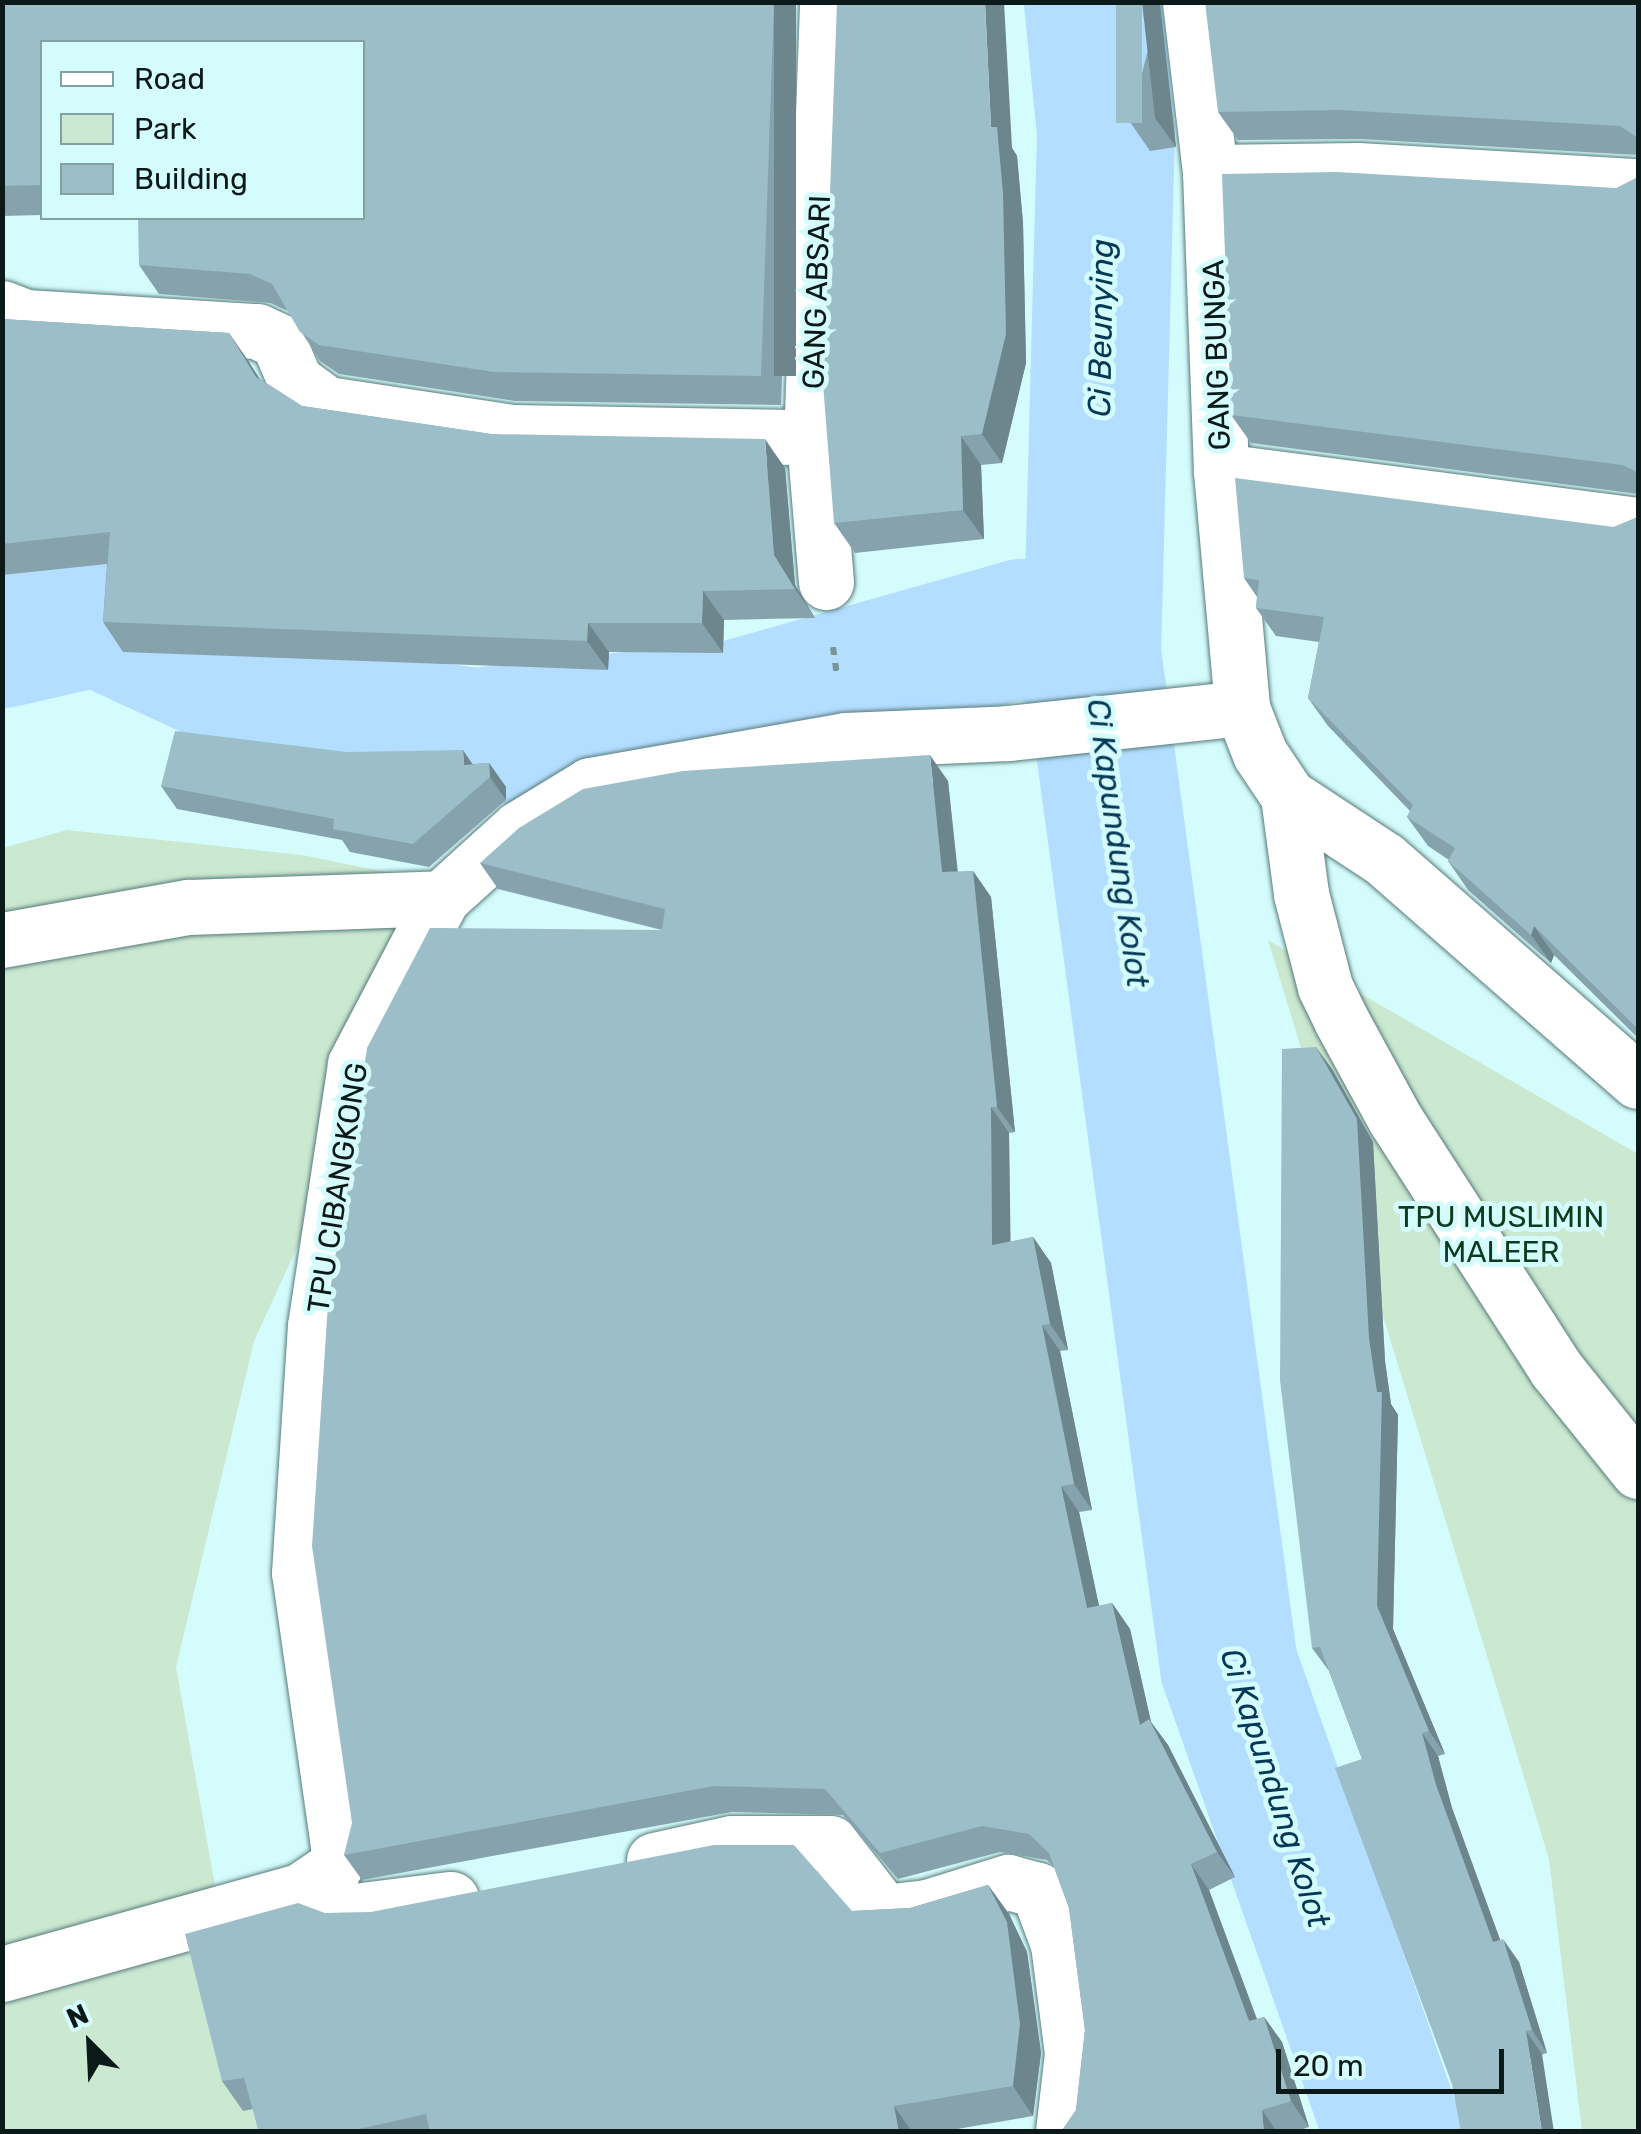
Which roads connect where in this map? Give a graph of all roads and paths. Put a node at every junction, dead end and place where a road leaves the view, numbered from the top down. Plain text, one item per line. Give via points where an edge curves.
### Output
1 (827, 2) edge
2 (1190, 2) edge
3 (1210, 172) junction
4 (1638, 186) edge
5 (2, 308) edge
6 (813, 438) junction
7 (1220, 471) junction
8 (1638, 525) edge
9 (829, 605) joint
10 (838, 682) dead end
11 (1228, 710) junction
12 (1288, 796) junction
13 (442, 898) junction
14 (2, 940) edge
15 (1638, 1081) edge
16 (1638, 1472) edge
17 (602, 1872) edge
18 (306, 1888) junction
19 (493, 1892) edge
20 (2, 1974) edge
21 (1063, 2132) edge

1 - 6 street, GANG ABSARI
2 - 3 street, GANG BUNGA
3 - 4 street via 1358,170
3 - 7 street, GANG BUNGA
5 - 6 street via 25,317 257,331 278,340 295,382 327,404 512,432
6 - 9 street, GANG ABSARI
7 - 8 street
7 - 11 street, GANG BUNGA
9 - 10 path
11 - 12 street, GANG BUNGA
11 - 13 street, TPU CIBANGKONG via 1010,733 845,740 590,785 518,829
12 - 15 street via 1384,859
12 - 16 street via 1302,894 1325,987 1341,1020 1394,1118 1556,1369
13 - 14 street via 188,908
13 - 18 street, TPU CIBANGKONG via 355,1064 318,1308 300,1573 339,1853 326,1878
17 - 21 street via 732,1844 830,1843 884,1912 1008,1882 1038,1890 1058,1944 1072,2053
18 - 19 street via 346,1912
18 - 20 street

